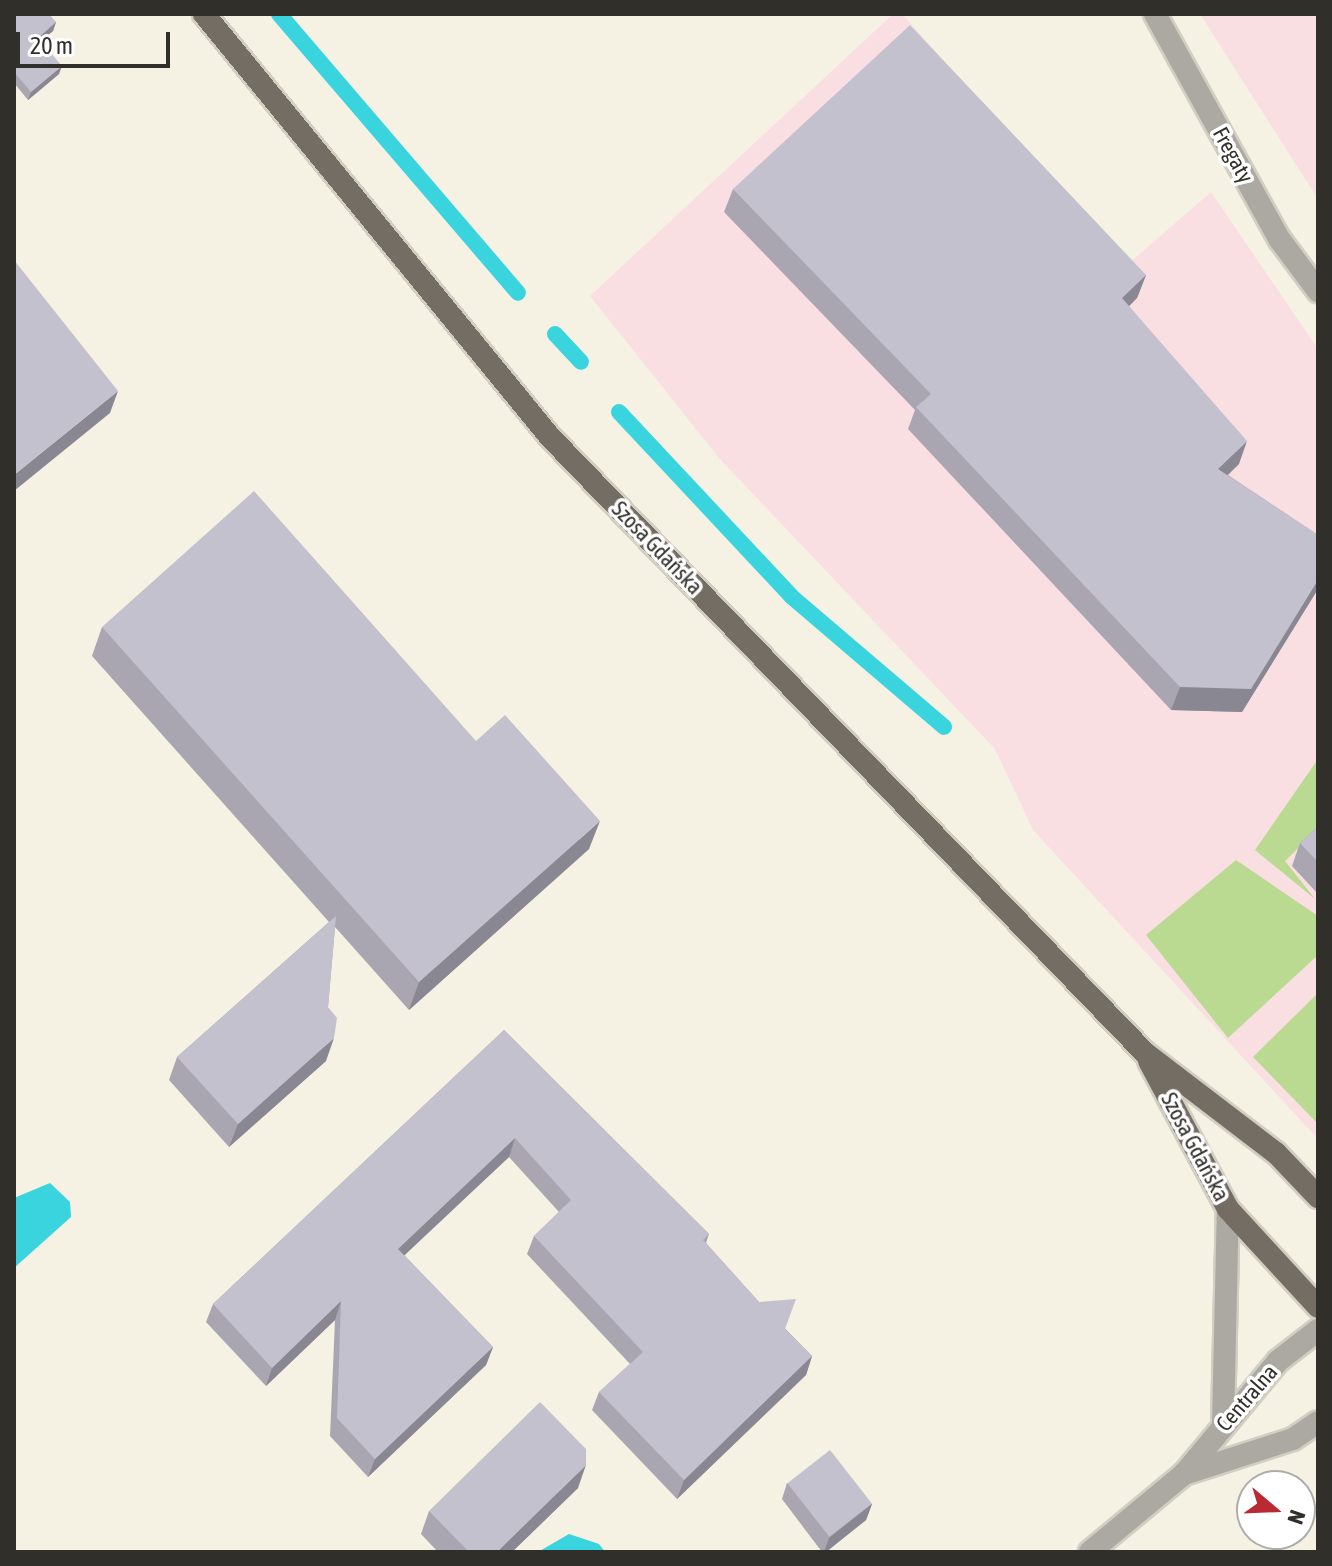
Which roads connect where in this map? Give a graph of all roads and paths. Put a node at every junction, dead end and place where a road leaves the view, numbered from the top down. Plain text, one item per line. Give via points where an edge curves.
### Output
1 (204, 14) edge
2 (1155, 14) edge
3 (1318, 291) edge
4 (1145, 1053) junction
5 (1318, 1197) edge
6 (1228, 1209) junction
7 (1318, 1307) edge
8 (1318, 1330) edge
9 (1318, 1422) edge
10 (1223, 1423) junction
11 (1184, 1474) junction
12 (1090, 1552) edge

1 - 4 main road, Szosa Gdańska via 550,437
2 - 3 street, Fregaty via 1280,240
4 - 5 main road, Szosa Gdańska via 1276,1153
4 - 6 main road, Szosa Gdańska
6 - 7 main road, Szosa Gdańska
6 - 10 street
8 - 10 street, Centralna via 1278,1361
9 - 11 street, Centralna via 1293,1439
10 - 11 street, Centralna
11 - 12 street, Centralna

